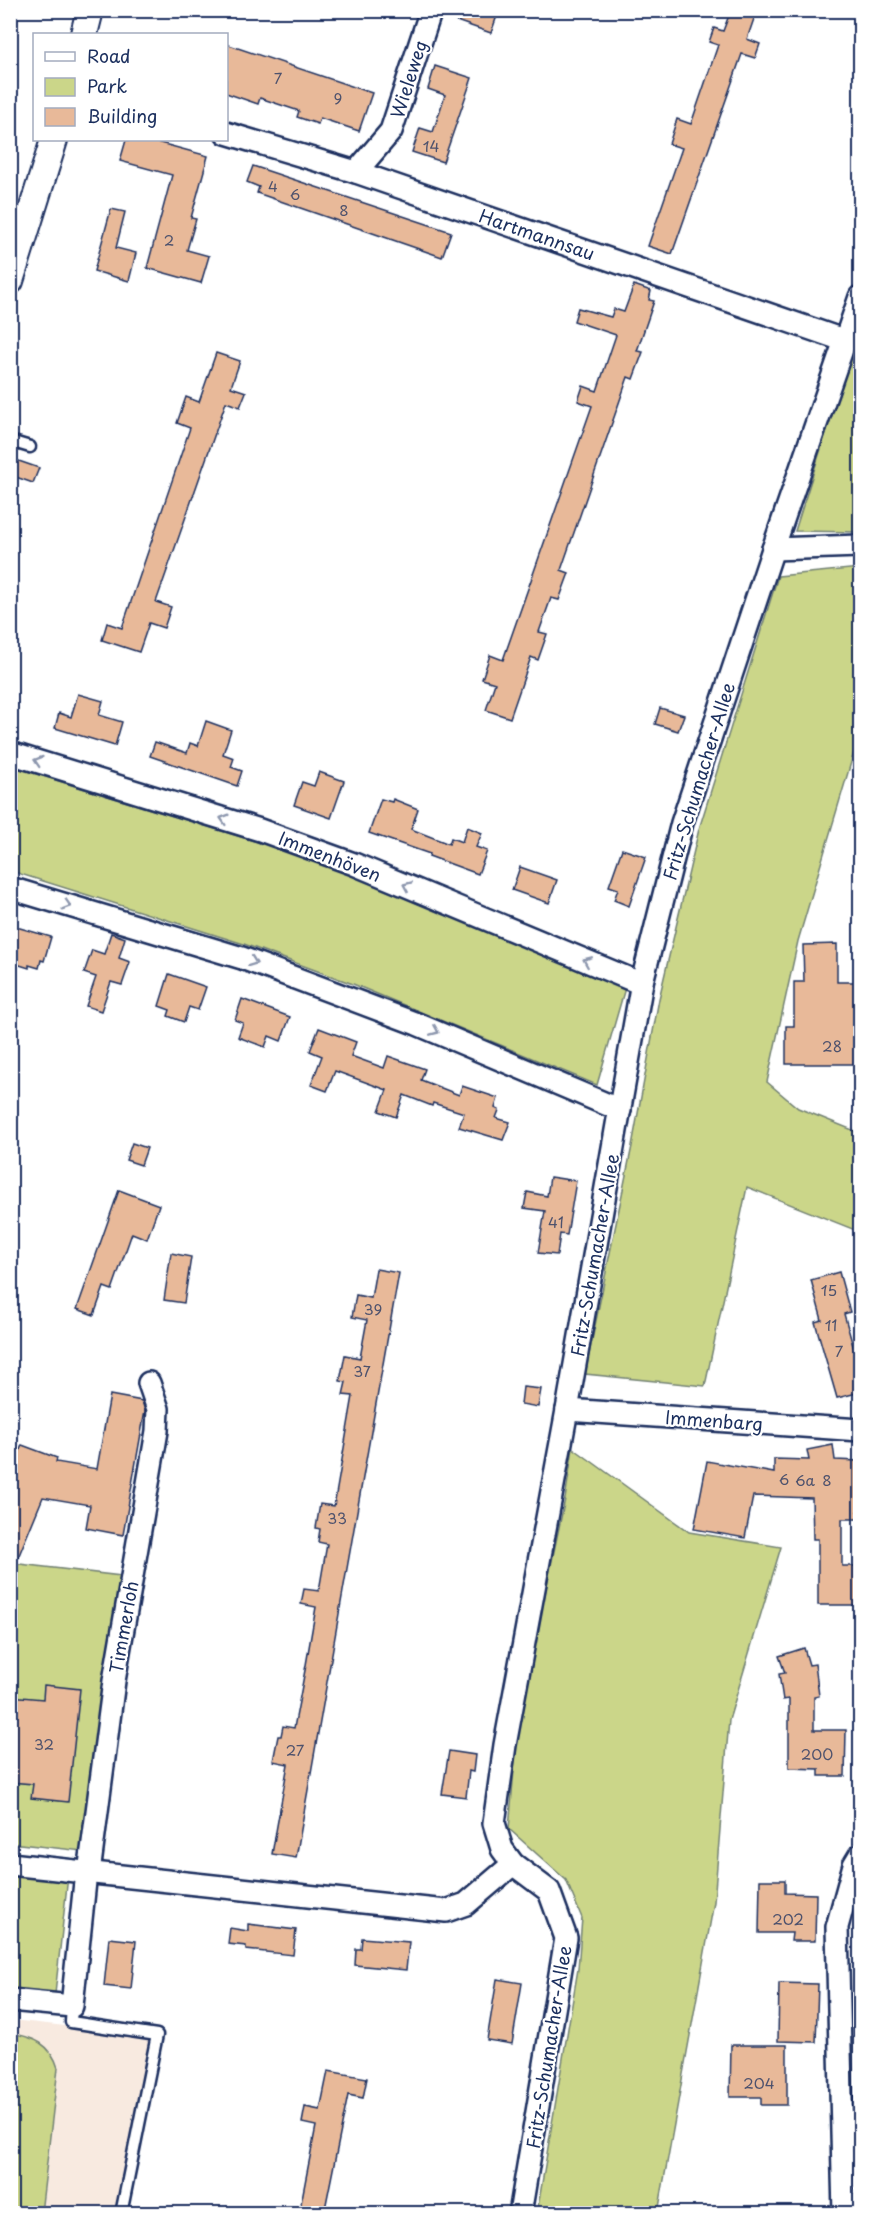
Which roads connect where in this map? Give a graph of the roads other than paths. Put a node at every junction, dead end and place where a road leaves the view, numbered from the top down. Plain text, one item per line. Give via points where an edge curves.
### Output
1 (90, 10) edge
2 (431, 10) edge
3 (84, 33) edge
4 (228, 134) edge
5 (54, 141) edge
6 (356, 172) junction
7 (10, 280) edge
8 (861, 297) edge
9 (846, 341) junction
10 (10, 441) edge
11 (30, 447) dead end
12 (861, 546) edge
13 (773, 549) junction
14 (10, 753) edge
15 (10, 888) edge
16 (642, 982) junction
17 (620, 1110) junction
18 (149, 1383) dead end
19 (567, 1410) junction
20 (861, 1430) edge
21 (861, 1855) edge
22 (10, 1864) edge
23 (513, 1864) junction
24 (88, 1873) junction
25 (10, 2000) edge
26 (72, 2006) junction
27 (121, 2214) edge
28 (520, 2214) edge
29 (844, 2214) edge

1 - 3 street
2 - 6 street, Wieleweg via 391,131
4 - 6 street, Hartmannsau
5 - 7 street
6 - 9 street, Hartmannsau
8 - 9 street, Fritz-Schumacher-Allee
9 - 13 street, Fritz-Schumacher-Allee
10 - 11 lane
12 - 13 street
13 - 16 street, Fritz-Schumacher-Allee via 682,823
16 -> 14 street, Immenhöven via 354,864 260,830
15 -> 17 street via 242,958 417,1024
16 - 17 street, Fritz-Schumacher-Allee
17 - 19 street, Fritz-Schumacher-Allee
18 - 24 street, Timmerloh via 158,1409 157,1431 114,1681
19 - 20 street, Immenbarg
19 - 23 street, Fritz-Schumacher-Allee via 494,1823 501,1849
21 - 29 street via 854,1864 837,1927
22 - 24 street
23 - 24 street via 466,1905 446,1911
23 - 28 street, Fritz-Schumacher-Allee via 549,1891 566,1938
24 - 26 street, Timmerloh
25 - 26 street
26 - 27 lane via 71,2022 157,2035

